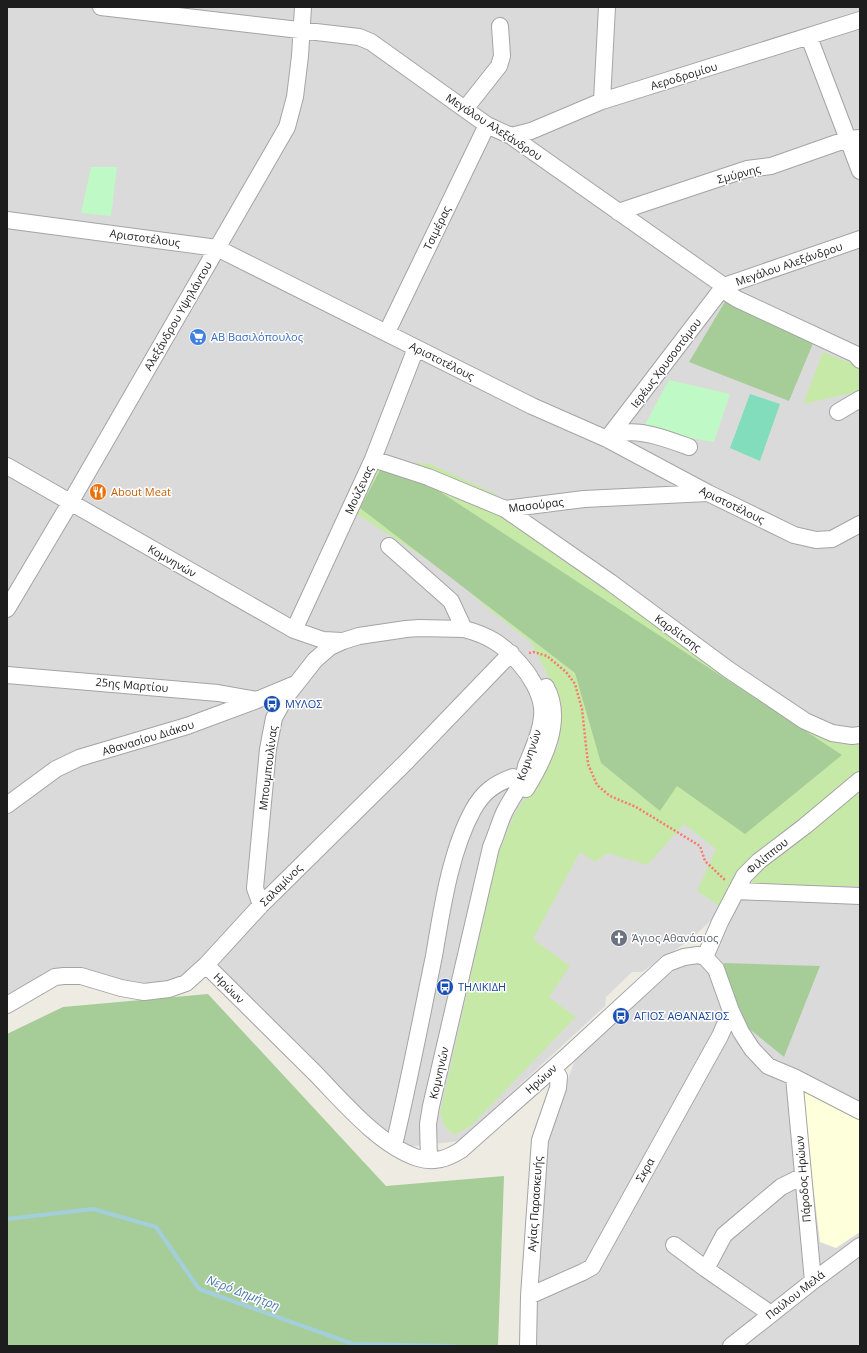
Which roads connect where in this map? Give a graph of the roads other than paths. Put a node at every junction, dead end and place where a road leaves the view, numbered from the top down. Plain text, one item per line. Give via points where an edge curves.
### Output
1 (101, 7) edge
2 (302, 7) edge
3 (607, 7) edge
4 (860, 20) edge
5 (500, 26) dead end
6 (301, 31) junction
7 (809, 37) junction
8 (602, 101) junction
9 (465, 109) junction
10 (487, 125) junction
11 (511, 136) junction
12 (854, 138) edge
13 (860, 171) edge
14 (618, 212) junction
15 (7, 220) edge
16 (860, 239) edge
17 (217, 248) junction
18 (724, 286) junction
19 (387, 332) junction
20 (416, 348) junction
21 (860, 360) edge
22 (860, 399) edge
23 (838, 412) dead end
24 (607, 439) junction
25 (689, 448) dead end
26 (373, 459) junction
27 (7, 466) edge
28 (708, 493) junction
29 (70, 503) junction
30 (505, 509) junction
31 (860, 524) edge
32 (389, 546) dead end
33 (7, 609) edge
34 (464, 629) junction
35 (294, 630) junction
36 (343, 641) junction
37 (511, 653) junction
38 (7, 675) edge
39 (296, 683) junction
40 (257, 700) junction
41 (860, 735) edge
42 (860, 780) edge
43 (525, 783) junction
44 (7, 805) edge
45 (736, 890) junction
46 (860, 896) edge
47 (261, 905) junction
48 (705, 957) junction
49 (206, 965) junction
50 (7, 1006) edge
51 (731, 1011) junction
52 (554, 1068) junction
53 (794, 1077) junction
54 (860, 1110) edge
55 (394, 1145) junction
56 (429, 1160) junction
57 (803, 1176) junction
58 (674, 1245) dead end
59 (860, 1246) edge
60 (706, 1269) junction
61 (813, 1281) junction
62 (529, 1296) junction
63 (771, 1314) junction
64 (528, 1346) edge
65 (730, 1346) edge

1 - 6 street, Μεγάλου Αλεξάνδρου
2 - 6 street, Αλεξάνδρου Υψηλάντου
3 - 8 street
4 - 7 street, Αεροδρομίου
5 - 9 street via 502,56 499,66
6 - 9 street, Μεγάλου Αλεξάνδρου via 359,37 371,42
6 - 17 street, Αλεξάνδρου Υψηλάντου via 295,97 287,127
7 - 8 street, Αεροδρομίου
7 - 12 street
8 - 11 street, Αεροδρομίου via 531,131
9 - 10 street, Μεγάλου Αλεξάνδρου
10 - 11 street, Μεγάλου Αλεξάνδρου
10 - 19 street, Τσιμέρας
11 - 14 street, Μεγάλου Αλεξάνδρου
12 - 13 street
12 - 14 street, Σμύρνης via 771,166 747,169
14 - 18 street, Μεγάλου Αλεξάνδρου
15 - 17 street, Αριστοτέλους
16 - 18 street, Μεγάλου Αλεξάνδρου
17 - 19 street, Αριστοτέλους
17 - 29 street, Αλεξάνδρου Υψηλάντου
18 - 21 street via 737,299 856,354
18 - 24 street, Ιερέως Χρυσοστόμου
19 - 20 street, Αριστοτέλους
20 - 24 street, Αριστοτέλους via 532,406
20 - 26 street, Μούζενας
22 - 23 street
24 - 25 street via 621,433 634,433 662,438
24 - 28 street, Αριστοτέλους
26 - 30 street, Μασούρας via 428,477
26 - 35 street, Μούζενας
27 - 29 street, Κομνηνών
28 - 30 street, Μασούρας via 584,499
28 - 31 street, Αριστοτέλους via 794,535 816,540 832,539
29 - 33 street, Αλεξάνδρου Υψηλάντου
29 - 35 street, Κομνηνών
30 - 41 street, Καρδίτσης via 610,582 729,670 805,721 832,733
32 - 34 street via 452,601
34 - 36 street, Μπουμπουλίνας via 406,629 358,636
34 - 37 street, Μπουμπουλίνας via 489,638
35 - 36 street, Κομνηνών via 323,640
36 - 39 street, Μπουμπουλίνας via 330,647 315,660
37 - 43 street, Κομνηνών via 534,684 542,708
37 - 47 street, Σαλαμίνος via 407,761
38 - 40 street, 25ης Μαρτίου via 218,693
39 - 40 street, Αθανασίου Διάκου
39 - 47 street, Μπουμπουλίνας via 274,718 268,749 255,888
40 - 44 street, Αθανασίου Διάκου via 187,726 79,758 56,769
42 - 45 street, Φιλίππου via 759,861 744,876
43 - 55 street via 513,777 488,789 473,809 460,835
43 - 56 street, Κομνηνών via 492,847 431,1106 428,1124
45 - 46 street
45 - 48 street, Φιλίππου
47 - 49 street, Σαλαμίνος
48 - 51 street via 716,969
48 - 52 street, Ηρώων via 684,957 668,963
49 - 50 street, Σαλαμίνος via 186,983 169,989 144,992 81,976 60,976
49 - 55 street, Ηρώων via 364,1122
51 - 53 street via 740,1032 768,1066
51 - 62 street, Σκρα via 720,1036 592,1266
52 - 56 street, Ηρώων via 461,1150 446,1159
52 - 62 street, Αγίας Παρασκευής via 559,1082 557,1096 540,1140
53 - 54 street
53 - 57 street, Πάροδος Ηρώων
55 - 56 street, Ηρώων via 413,1156
57 - 60 street via 781,1187 724,1235
57 - 61 street, Πάροδος Ηρώων
58 - 60 street
59 - 61 street, Παύλου Μελά
60 - 63 street
61 - 63 street, Παύλου Μελά
62 - 64 street, Αγίας Παρασκευής
63 - 65 street, Παύλου Μελά

